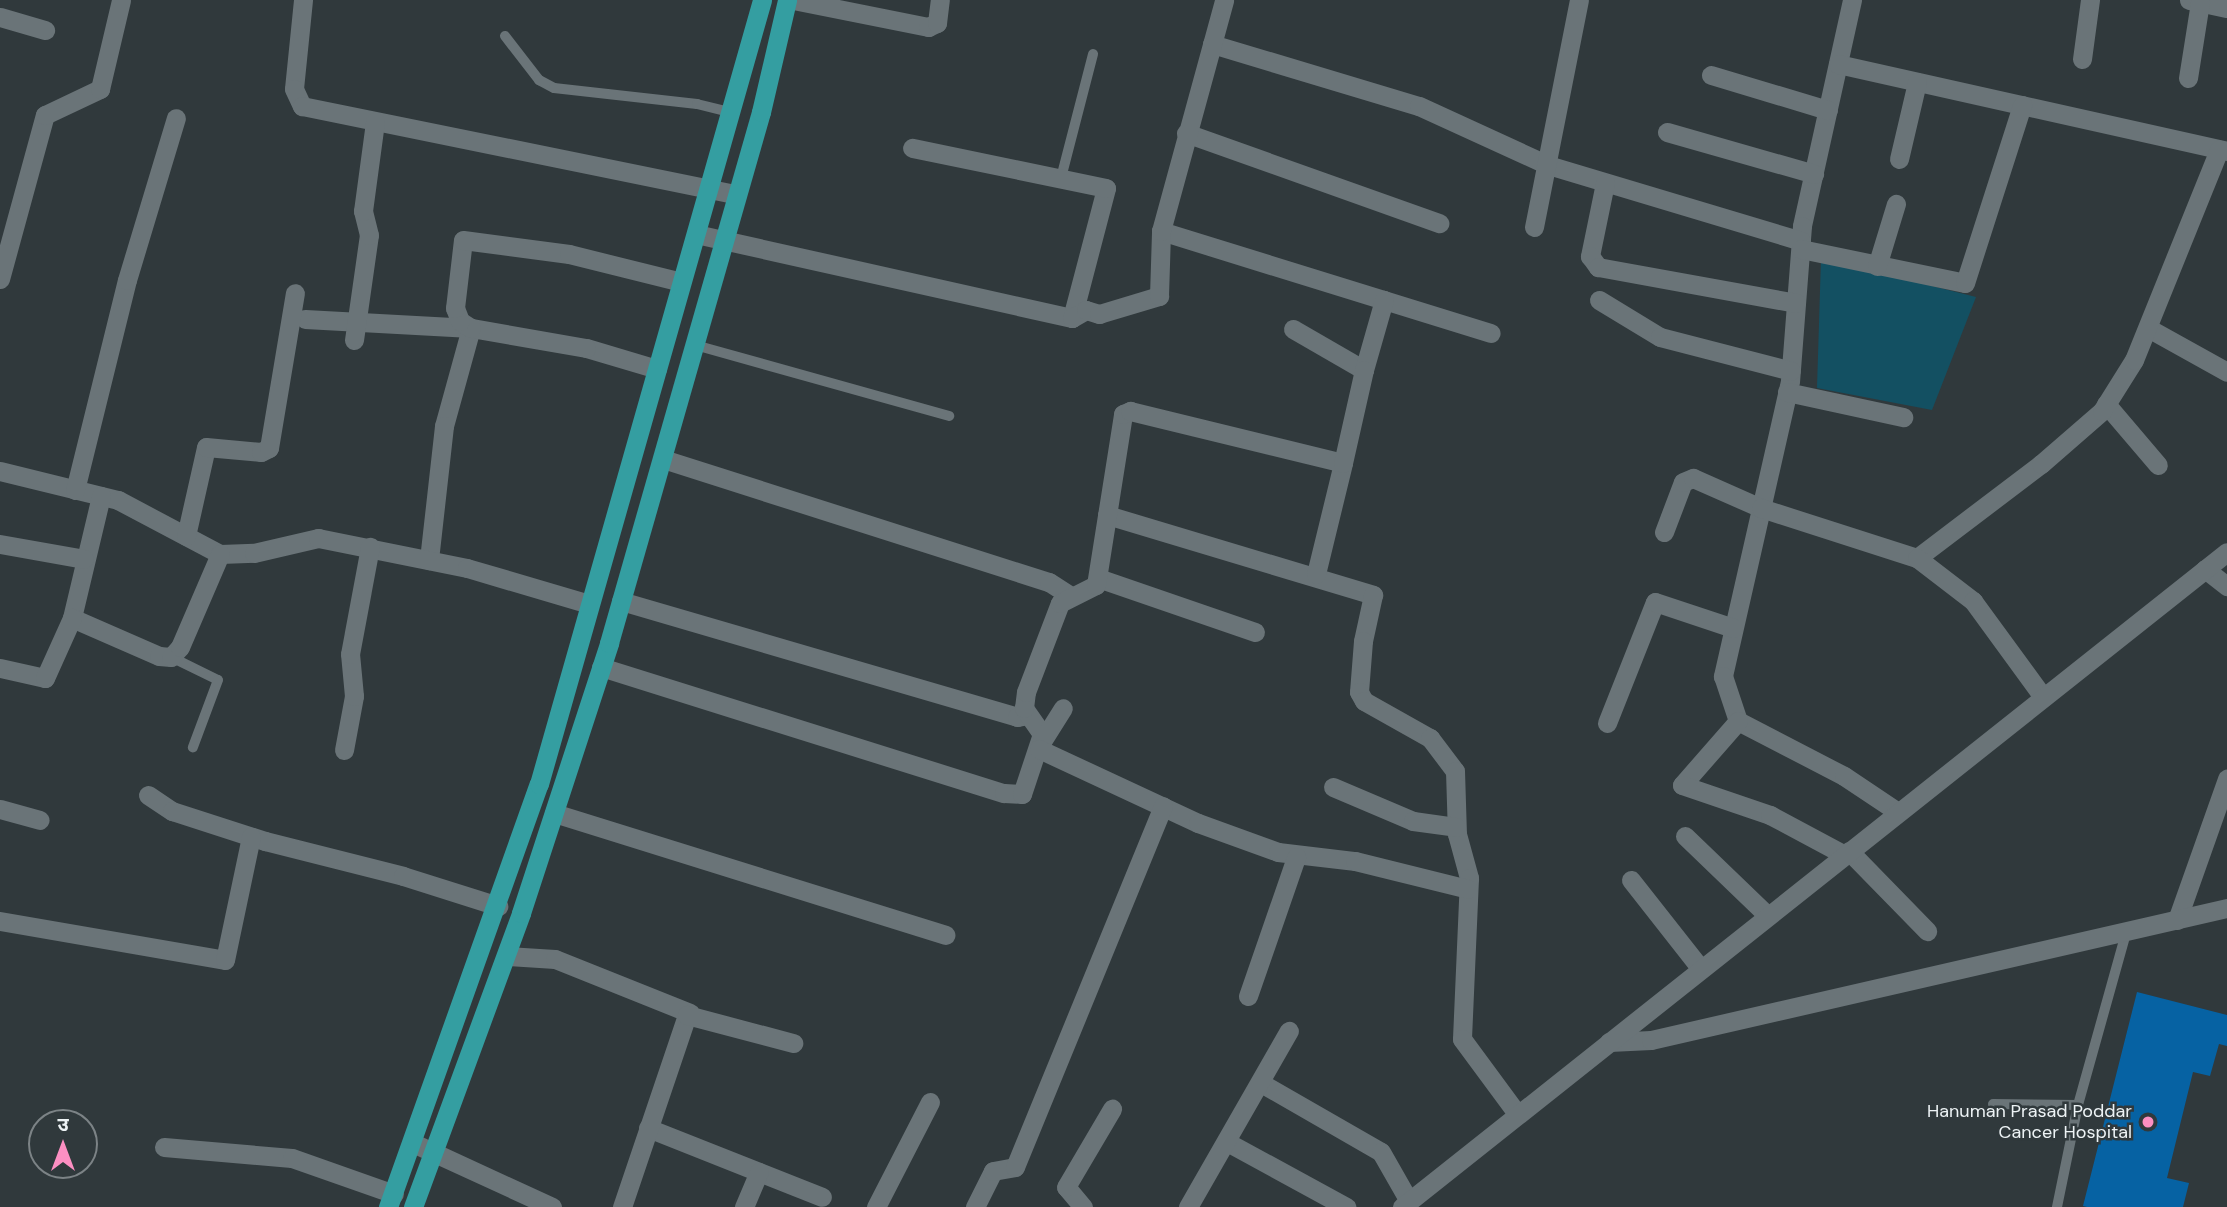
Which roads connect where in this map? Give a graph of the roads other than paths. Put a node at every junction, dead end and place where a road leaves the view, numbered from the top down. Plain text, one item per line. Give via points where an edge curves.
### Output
1 (121, 0) edge
2 (303, 0) edge
3 (762, 0) edge
4 (787, 0) edge
5 (793, 0) edge
6 (940, 0) edge
7 (1224, 0) edge
8 (1579, 0) edge
9 (1852, 0) edge
10 (2090, 0) edge
11 (2194, 1) edge
12 (2226, 5) edge
13 (0, 17) edge
14 (45, 30) dead end
15 (505, 36) dead end
16 (1212, 44) junction
17 (1093, 54) dead end
18 (2082, 59) dead end
19 (1838, 64) junction
20 (1711, 75) dead end
21 (2188, 78) dead end
22 (1917, 82) junction
23 (2022, 105) junction
24 (1828, 110) junction
25 (730, 113) junction
26 (176, 118) dead end
27 (375, 121) junction
28 (1667, 132) dead end
29 (1186, 133) junction
30 (912, 148) dead end
31 (2223, 150) edge
32 (1899, 159) dead end
33 (1548, 165) junction
34 (1814, 174) junction
35 (1061, 178) junction
36 (1605, 183) junction
37 (710, 190) junction
38 (736, 194) junction
39 (1896, 204) dead end
40 (1439, 223) dead end
41 (1534, 227) dead end
42 (1161, 231) junction
43 (696, 234) junction
44 (723, 242) junction
45 (1801, 245) junction
46 (1877, 266) junction
47 (0, 279) edge
48 (681, 282) junction
49 (295, 293) dead end
50 (1384, 300) junction
51 (1599, 300) dead end
52 (1796, 303) junction
53 (1072, 318) junction
54 (305, 319) dead end
55 (471, 328) junction
56 (1293, 328) dead end
57 (2148, 328) junction
58 (355, 331) junction
59 (1490, 333) dead end
60 (695, 345) junction
61 (657, 369) junction
62 (1364, 370) junction
63 (1791, 371) junction
64 (2227, 372) edge
65 (1787, 392) junction
66 (2106, 404) junction
67 (949, 416) dead end
68 (1903, 417) dead end
69 (663, 459) junction
70 (1343, 463) junction
71 (2158, 465) dead end
72 (0, 471) edge
73 (75, 490) junction
74 (101, 496) junction
75 (1761, 508) junction
76 (1107, 515) junction
77 (1664, 532) dead end
78 (186, 536) junction
79 (0, 544) edge
80 (370, 547) junction
81 (2227, 552) edge
82 (220, 554) junction
83 (1917, 558) junction
84 (84, 559) junction
85 (429, 560) junction
86 (2206, 569) junction
87 (1316, 574) junction
88 (1098, 578) junction
89 (2227, 586) edge
90 (1069, 595) junction
91 (621, 601) junction
92 (589, 604) junction
93 (72, 618) junction
94 (1733, 628) junction
95 (1255, 632) dead end
96 (171, 657) junction
97 (601, 667) junction
98 (0, 668) edge
99 (2043, 697) junction
100 (1063, 708) dead end
101 (1028, 715) junction
102 (1738, 721) junction
103 (1607, 723) dead end
104 (1040, 746) junction
105 (194, 747) dead end
106 (344, 750) dead end
107 (2227, 779) edge
108 (1333, 787) dead end
109 (148, 795) dead end
110 (1163, 806) junction
111 (0, 808) edge
112 (554, 813) junction
113 (1898, 813) junction
114 (40, 820) dead end
115 (1456, 827) junction
116 (1685, 836) dead end
117 (251, 837) junction
118 (1847, 853) junction
119 (1296, 857) junction
120 (1631, 880) dead end
121 (1468, 889) junction
122 (498, 906) junction
123 (2227, 908) edge
124 (1768, 916) junction
125 (2177, 920) junction
126 (0, 921) edge
127 (1927, 931) dead end
128 (2126, 933) junction
129 (945, 935) dead end
130 (506, 956) junction
131 (1701, 969) junction
132 (1248, 996) dead end
133 (690, 1013) junction
134 (1289, 1031) dead end
135 (1609, 1042) junction
136 (793, 1043) dead end
137 (1261, 1083) junction
138 (930, 1102) dead end
139 (1993, 1104) dead end
140 (2078, 1105) junction
141 (1112, 1109) dead end
142 (1518, 1115) junction
143 (648, 1128) junction
144 (1227, 1142) junction
145 (412, 1143) junction
146 (164, 1147) dead end
147 (435, 1155) junction
148 (759, 1172) junction
149 (822, 1197) dead end
150 (391, 1200) edge
151 (1406, 1204) edge
152 (413, 1207) edge
153 (552, 1207) edge
154 (622, 1207) edge
155 (744, 1207) edge
156 (876, 1207) edge
157 (975, 1207) edge
158 (1083, 1207) edge
159 (1188, 1207) edge
160 (1346, 1207) edge
161 (2057, 1207) edge

1 - 47 street via 100,89 45,115
2 - 27 street via 294,89 302,106
3 - 25 main road
4 - 38 main road via 761,113
5 - 6 street via 928,27 937,23
7 - 16 street
8 - 33 street
9 - 19 street
10 - 18 street
11 - 12 street
11 - 21 street
13 - 14 street
15 - 25 lane via 539,80 554,88
16 - 29 street
16 - 33 street via 1419,106
17 - 35 lane
19 - 22 street
19 - 24 street
20 - 24 street
22 - 23 street
22 - 32 street
23 - 31 street
23 - 46 street via 1965,283
24 - 34 street
25 - 37 main road
26 - 73 street via 127,280
27 - 37 street
27 - 58 street via 363,211 369,234
28 - 34 street
29 - 40 street
29 - 42 street
30 - 35 street
31 - 57 street
33 - 36 street
33 - 41 street
34 - 45 street
35 - 53 street via 1107,190
36 - 45 street
36 - 52 street via 1590,256 1598,267
37 - 38 street
37 - 43 main road
38 - 44 main road
39 - 46 street
42 - 50 street
42 - 53 street via 1159,296 1099,314 1087,310
43 - 44 street
43 - 48 main road
44 - 53 street
44 - 60 main road
45 - 46 street
45 - 52 street
48 - 55 street via 569,254 464,238 455,308 460,321
48 - 61 main road
49 - 78 street via 270,448 261,452 206,447
50 - 59 street
50 - 62 street
51 - 63 street via 1660,337
52 - 63 street
54 - 58 street
55 - 58 street
55 - 61 street via 586,348
55 - 85 street via 444,426
56 - 62 street
57 - 64 street
57 - 66 street
60 - 67 lane
60 - 69 main road
61 - 92 main road
62 - 70 street
63 - 65 street
65 - 68 street
65 - 75 street
66 - 71 street
66 - 83 street via 2041,464
69 - 90 street via 1049,582
69 - 91 main road
70 - 76 street via 1126,412 1121,417
70 - 87 street
72 - 73 street
73 - 74 street
74 - 78 street
74 - 84 street
75 - 77 street via 1687,478
75 - 83 street
75 - 94 street
76 - 87 street
76 - 88 street
78 - 82 street
79 - 84 street
80 - 82 street via 318,537 254,553
80 - 85 street
80 - 106 street via 349,654 354,696
81 - 86 street
82 - 96 street via 180,647
83 - 99 street via 1973,601
84 - 93 street
85 - 92 street
86 - 89 street
86 - 99 street
87 - 115 street via 1373,595 1359,692 1364,701 1419,730 1450,760 1457,783
88 - 90 street via 1092,591
88 - 95 street
90 - 101 street via 1060,603 1026,692
91 - 97 main road
91 - 101 street via 1017,716
92 - 122 main road via 539,784
93 - 96 street
93 - 98 street via 45,678
94 - 102 street via 1723,676
94 - 103 street via 1655,602
96 - 105 lane via 218,680
97 - 104 street via 1015,796 1026,788
97 - 112 main road
99 - 113 street
100 - 104 street
101 - 104 street via 1040,728
102 - 113 street via 1844,776
102 - 118 street via 1682,785 1798,827
104 - 110 street
107 - 125 street
108 - 115 street via 1413,821
109 - 117 street via 172,811
110 - 119 street
110 - 157 street via 1015,1167 993,1171
111 - 114 street
112 - 129 street
112 - 130 main road
113 - 118 street
115 - 121 street
116 - 124 street
117 - 122 street
117 - 126 street via 225,960
118 - 124 street
118 - 127 street
119 - 121 street via 1355,861
119 - 132 street
120 - 131 street
121 - 142 street via 1462,1039
122 - 145 main road
123 - 125 street
124 - 131 street
125 - 128 street
128 - 135 street via 1651,1040
128 - 140 lane
130 - 133 street via 555,959
130 - 147 main road
131 - 135 street
133 - 136 street
133 - 143 street via 684,1018
134 - 137 street
135 - 142 street
137 - 144 street
137 - 151 street via 1381,1153
138 - 156 street
139 - 140 lane
140 - 161 lane
141 - 158 street via 1066,1187
142 - 151 street
143 - 148 street
143 - 154 street
144 - 159 street
144 - 160 street
145 - 147 street
145 - 150 main road
146 - 150 street via 292,1158
147 - 152 main road
147 - 153 street
148 - 149 street
148 - 155 street

